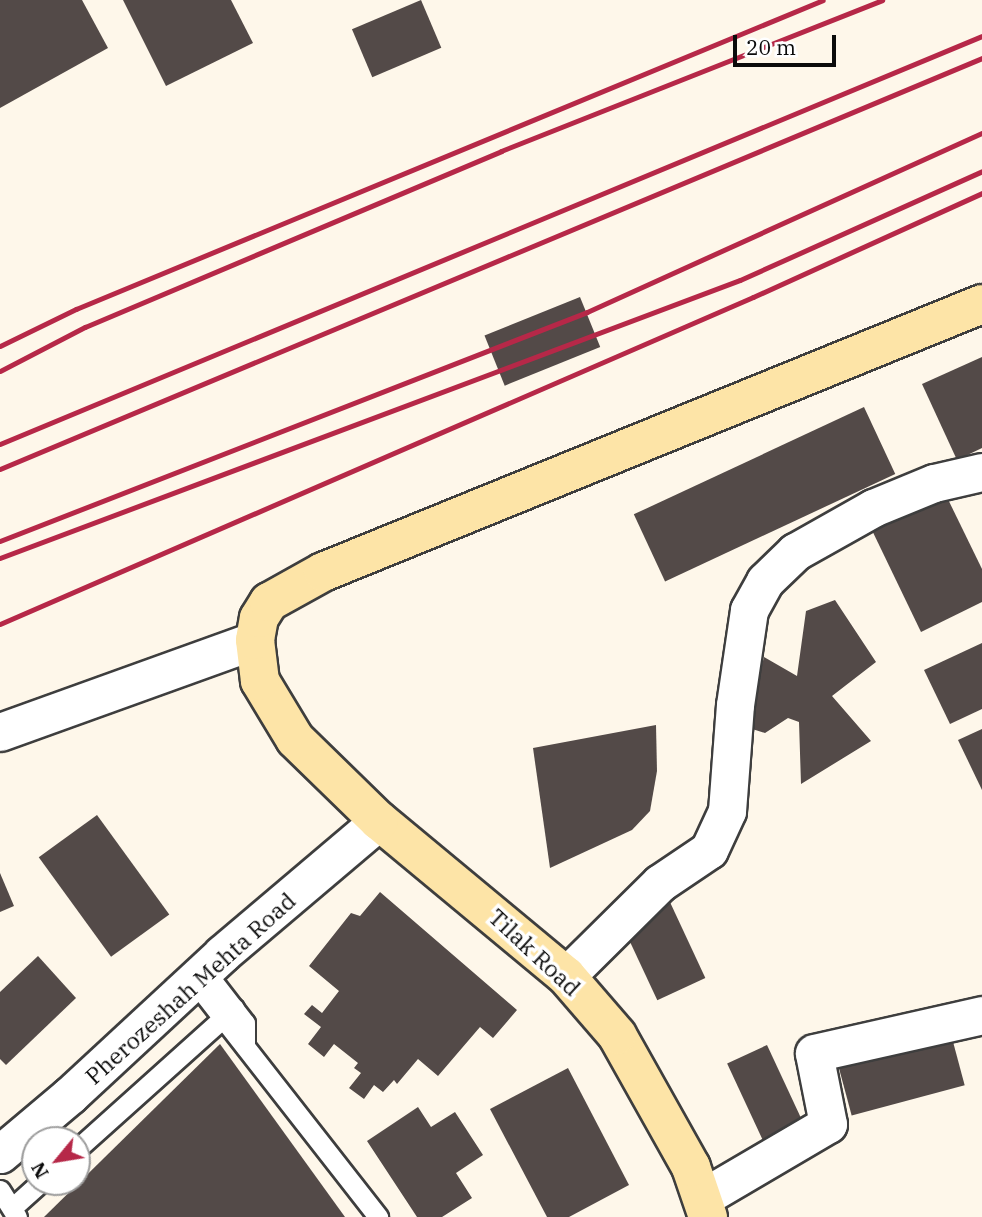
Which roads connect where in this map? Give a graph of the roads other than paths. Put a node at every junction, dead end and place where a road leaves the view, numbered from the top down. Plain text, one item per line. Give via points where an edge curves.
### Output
1 (982, 304) edge
2 (982, 472) edge
3 (255, 640) junction
4 (0, 732) edge
5 (379, 821) junction
6 (199, 975) junction
7 (566, 976) junction
8 (228, 1013) junction
9 (982, 1015) edge
10 (91, 1136) edge
11 (0, 1154) edge
12 (0, 1190) edge
13 (29, 1196) edge
14 (705, 1208) edge
15 (14, 1213) edge
16 (375, 1216) edge

1 - 3 street via 323,572 269,602
2 - 7 street via 934,483 873,508 795,552 765,581 750,610 735,705 727,811 709,850 660,883
3 - 4 street
3 - 5 street, Tilak Road via 260,681 295,739
5 - 6 street, Pherozeshah Mehta Road
5 - 7 street, Tilak Road
6 - 8 lane
6 - 11 street, Pherozeshah Mehta Road
7 - 14 street, Tilak Road via 617,1035 691,1167
8 - 10 lane
8 - 16 lane via 245,1046
9 - 14 street via 814,1053 828,1124
12 - 15 lane
13 - 15 lane

